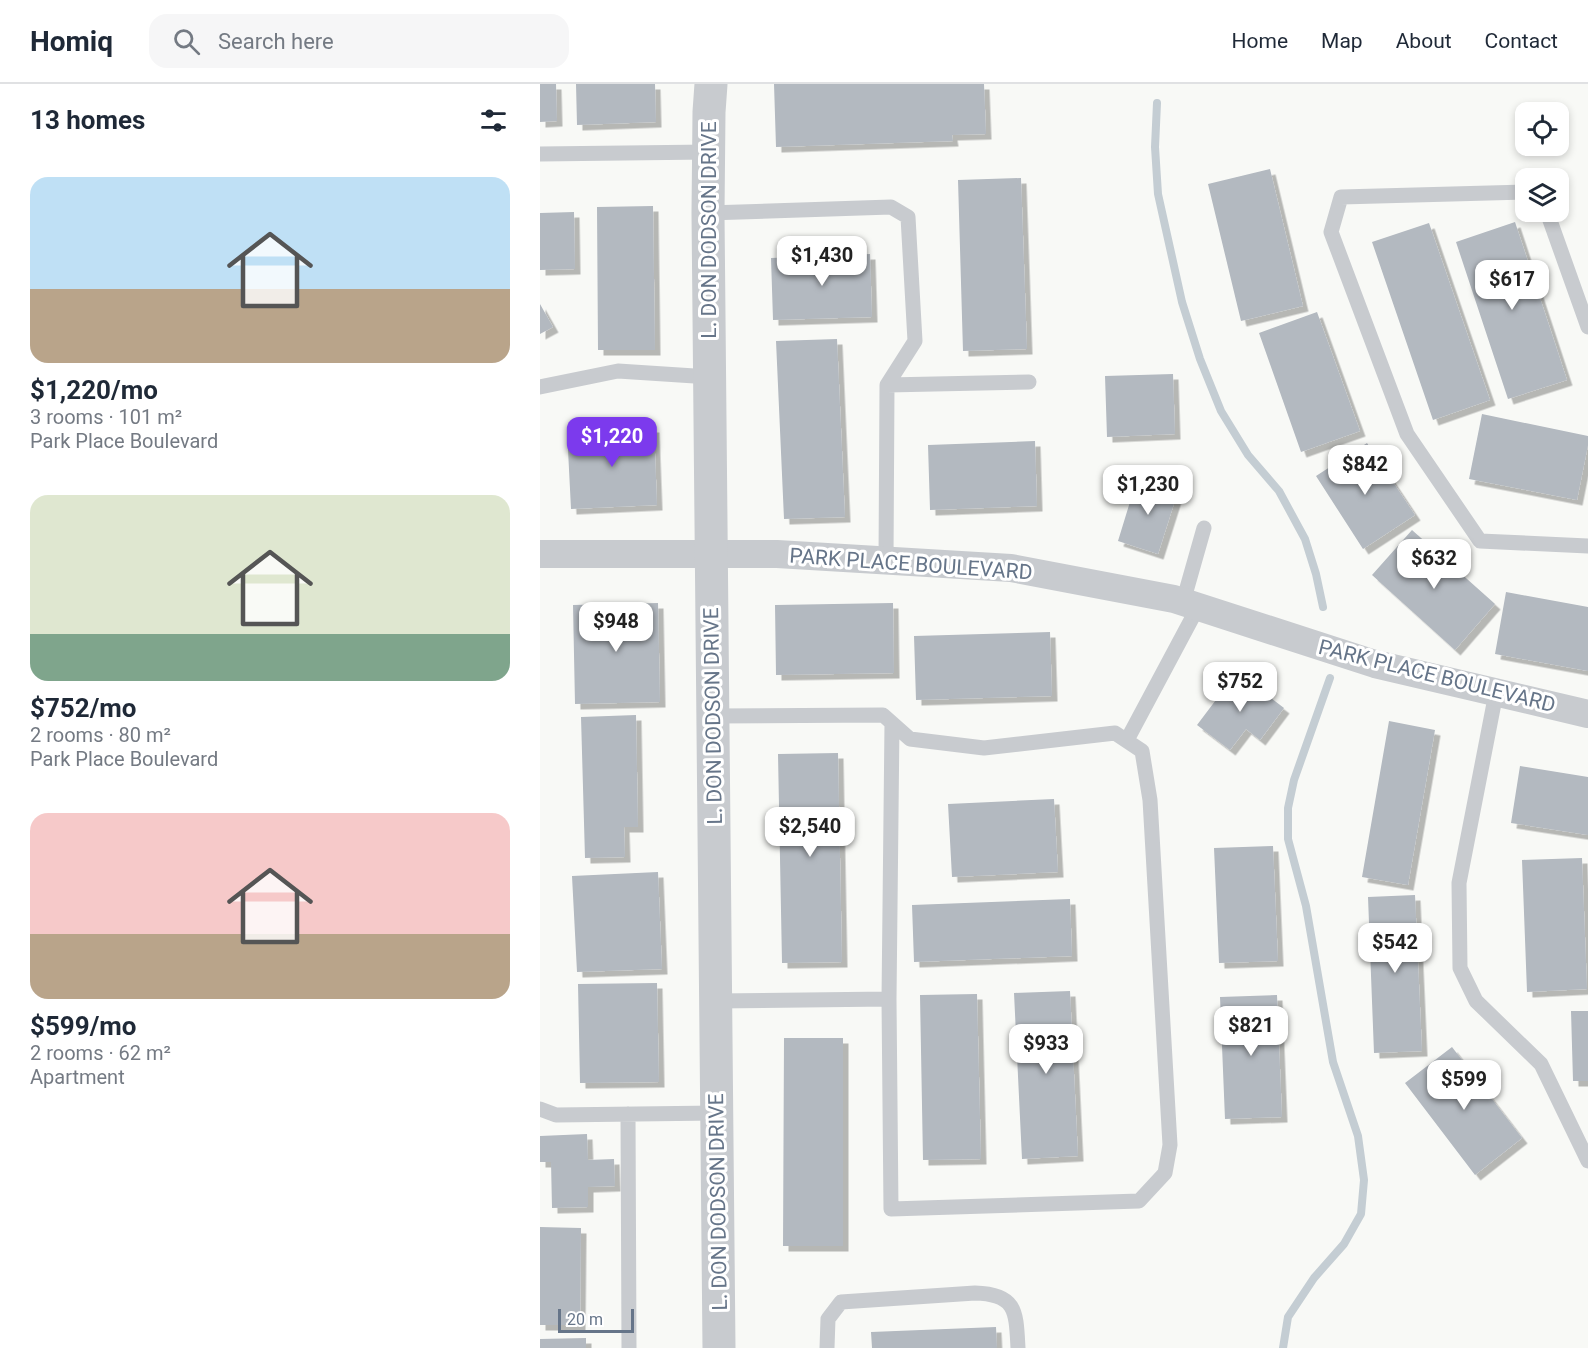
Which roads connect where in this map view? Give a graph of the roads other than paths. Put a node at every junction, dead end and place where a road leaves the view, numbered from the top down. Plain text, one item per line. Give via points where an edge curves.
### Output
1 (711, 84) edge
2 (709, 152) junction
3 (540, 154) edge
4 (1515, 192) edge
5 (708, 213) junction
6 (1551, 222) edge
7 (1588, 327) edge
8 (710, 377) junction
9 (1029, 382) dead end
10 (887, 386) junction
11 (540, 387) edge
12 (1204, 528) dead end
13 (1588, 546) edge
14 (711, 553) junction
15 (540, 554) edge
16 (886, 561) junction
17 (1191, 605) junction
18 (1496, 693) junction
19 (1588, 714) edge
20 (713, 716) junction
21 (892, 723) junction
22 (1127, 740) junction
23 (890, 999) junction
24 (716, 1001) junction
25 (540, 1109) edge
26 (717, 1113) junction
27 (628, 1114) junction
28 (1588, 1161) edge
29 (629, 1348) edge
30 (719, 1348) edge
31 (827, 1348) edge
32 (1018, 1348) edge

1 - 2 street, L. DON DODSON DRIVE
2 - 3 lane
2 - 5 street, L. DON DODSON DRIVE
4 - 13 lane via 1341,197 1331,232 1407,434 1480,541
5 - 8 street, L. DON DODSON DRIVE
5 - 10 lane via 891,207 908,218 915,341
6 - 7 lane
8 - 11 lane via 618,371
8 - 14 street, L. DON DODSON DRIVE
9 - 10 lane
10 - 16 lane
12 - 17 lane
14 - 15 street, PARK PLACE BOULEVARD
14 - 16 street, PARK PLACE BOULEVARD
14 - 20 street, L. DON DODSON DRIVE
16 - 17 street, PARK PLACE BOULEVARD via 1011,568
17 - 18 street, PARK PLACE BOULEVARD via 1376,664
17 - 22 lane
18 - 19 street, PARK PLACE BOULEVARD
18 - 28 lane via 1459,883 1460,968 1476,1001 1540,1064
20 - 21 lane via 883,715
20 - 24 street, L. DON DODSON DRIVE
21 - 22 lane via 910,739 984,748 1115,733
21 - 23 lane
22 - 23 lane via 1142,751 1150,800 1170,1145 1165,1173 1139,1201 891,1209
23 - 24 lane
24 - 26 street, L. DON DODSON DRIVE
25 - 27 lane via 556,1115
26 - 27 lane
26 - 30 street, L. DON DODSON DRIVE
27 - 29 lane
31 - 32 lane via 828,1319 841,1302 975,1293 993,1294 1009,1303 1017,1319

